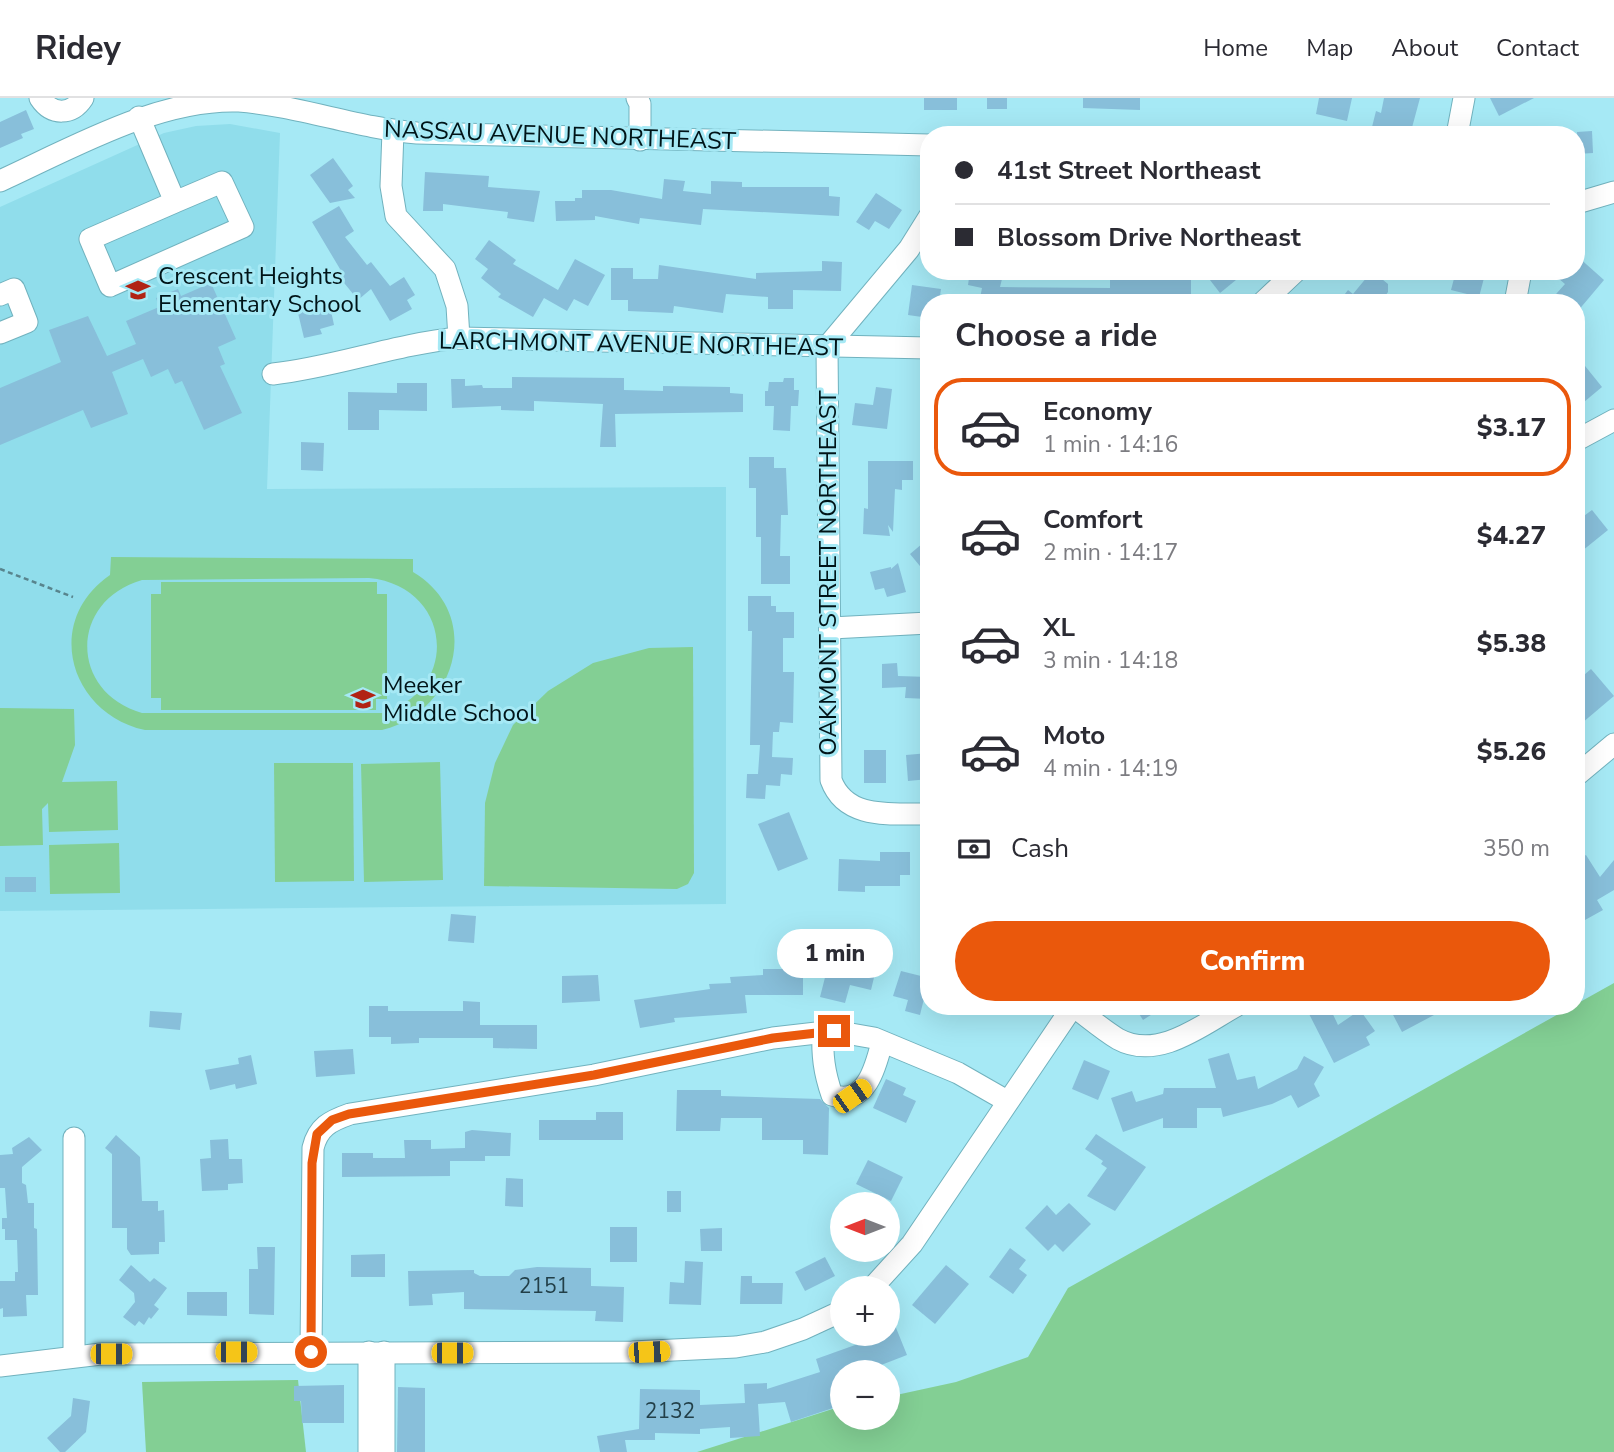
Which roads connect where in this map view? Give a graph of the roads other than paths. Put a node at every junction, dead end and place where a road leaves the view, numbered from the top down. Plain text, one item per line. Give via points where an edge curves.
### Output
1 (40, 98) edge
2 (636, 98) edge
3 (1464, 98) edge
4 (205, 100) edge
5 (78, 104) edge
6 (139, 117) junction
7 (1459, 126) edge
8 (393, 131) junction
9 (640, 140) junction
10 (89, 141) junction
11 (920, 145) edge
12 (0, 181) edge
13 (1614, 192) edge
14 (1585, 201) edge
15 (175, 202) junction
16 (920, 231) edge
17 (1286, 280) edge
18 (1272, 294) edge
19 (0, 295) edge
20 (0, 333) edge
21 (459, 338) junction
22 (827, 347) junction
23 (920, 348) edge
24 (272, 374) dead end
25 (1614, 420) edge
26 (1585, 436) edge
27 (920, 623) edge
28 (831, 628) junction
29 (1611, 755) edge
30 (1585, 770) edge
31 (920, 814) edge
32 (1067, 1015) edge
33 (1086, 1015) edge
34 (1220, 1015) edge
35 (823, 1031) junction
36 (883, 1042) junction
37 (1007, 1101) junction
38 (74, 1139) dead end
39 (884, 1276) edge
40 (830, 1316) edge
41 (311, 1352) junction
42 (376, 1352) junction
43 (74, 1355) junction
44 (0, 1366) edge
45 (369, 1452) edge
46 (384, 1452) edge

1 - 5 street via 51,109
2 - 9 street
3 - 7 street
4 - 6 street, NASSAU AVENUE NORTHEAST
4 - 8 street, NASSAU AVENUE NORTHEAST via 267,105
5 - 10 street
6 - 10 street, NASSAU AVENUE NORTHEAST
6 - 15 street
8 - 9 street, NASSAU AVENUE NORTHEAST
8 - 21 street via 391,186 396,216 445,270 457,306
9 - 11 street, NASSAU AVENUE NORTHEAST
10 - 12 street, NASSAU AVENUE NORTHEAST
13 - 14 street
15 - 15 street via 90,239 110,286 243,227 222,182
16 - 22 street
17 - 18 street
19 - 20 street via 14,289 27,322
21 - 22 street, LARCHMONT AVENUE NORTHEAST
21 - 24 street, LARCHMONT AVENUE NORTHEAST via 403,345
22 - 23 street, LARCHMONT AVENUE NORTHEAST
22 - 28 street, OAKMONT STREET NORTHEAST
25 - 26 street
27 - 28 street
28 - 31 street, OAKMONT STREET NORTHEAST via 830,767 838,795 863,811
29 - 30 street
32 - 37 street
33 - 34 street via 1119,1039 1152,1046 1183,1036
35 - 36 street via 857,1033
35 - 36 street via 823,1069 832,1095 839,1097 852,1096 866,1086
35 - 41 street via 594,1075 375,1109 324,1126 317,1134 312,1163
36 - 37 street via 958,1073
37 - 39 street via 912,1244
38 - 43 street
40 - 42 street via 790,1334 736,1347 632,1352
41 - 42 street
41 - 43 street
42 - 45 street
42 - 46 street
43 - 44 street

